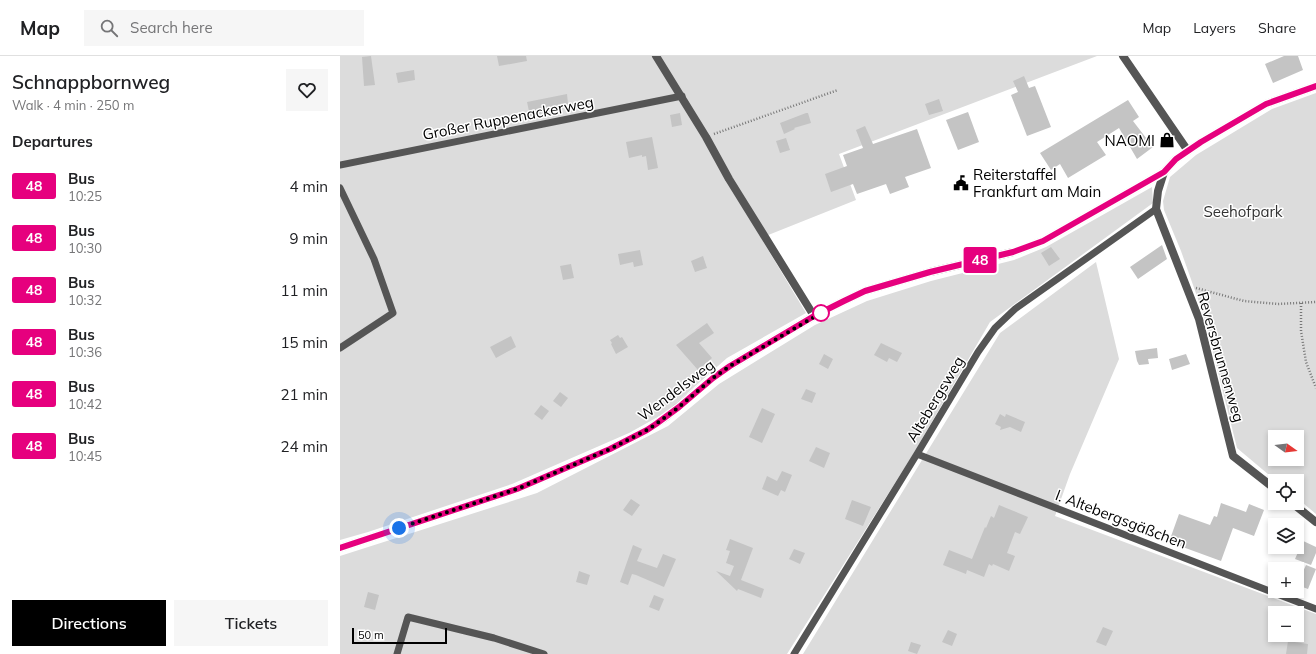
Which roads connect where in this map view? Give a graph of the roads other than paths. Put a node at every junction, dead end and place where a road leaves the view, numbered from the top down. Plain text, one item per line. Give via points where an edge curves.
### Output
1 (656, 56) edge
2 (1123, 56) edge
3 (1316, 86) edge
4 (682, 96) junction
5 (1188, 151) junction
6 (340, 165) edge
7 (1164, 172) junction
8 (340, 188) edge
9 (1156, 209) junction
10 (814, 316) junction
11 (340, 348) edge
12 (918, 454) junction
13 (1268, 483) edge
14 (1301, 510) edge
15 (1316, 522) edge
16 (340, 548) edge
17 (1316, 609) edge
18 (397, 654) edge
19 (544, 654) edge
20 (794, 654) edge

1 - 4 street
2 - 5 street
3 - 5 street, Wendelsweg via 1266,104
4 - 6 lane, Großer Ruppenackerweg
4 - 10 street via 729,179
5 - 7 street, Wendelsweg
7 - 9 street, Reversbrunnenweg
7 - 10 street, Wendelsweg via 1043,241 1013,252 865,291
8 - 11 lane via 374,259 393,313
9 - 12 lane, Altebergsweg via 1015,309 995,328
9 - 13 street, Reversbrunnenweg via 1199,319 1234,456
10 - 16 street, Wendelsweg via 730,366 647,430 610,449 517,489
12 - 17 lane, I. Altebergsgäßchen
12 - 20 lane, Altebergsweg
14 - 15 street
18 - 19 lane via 408,617 494,638

